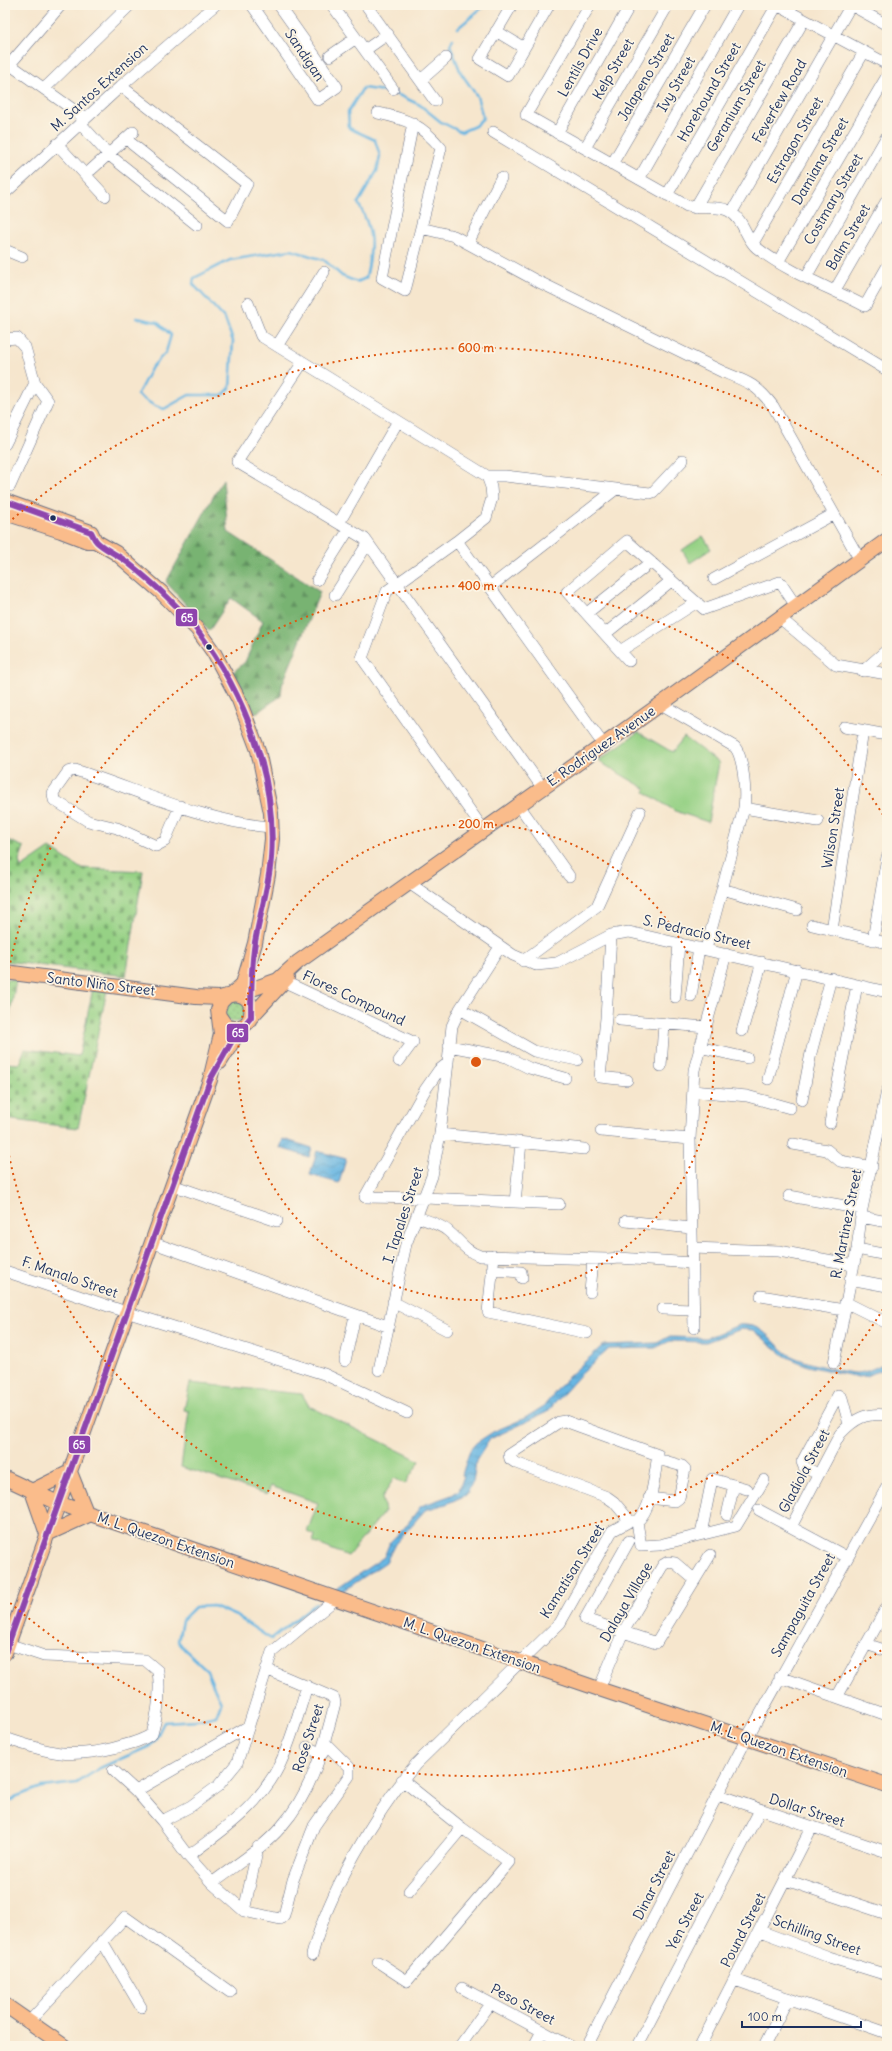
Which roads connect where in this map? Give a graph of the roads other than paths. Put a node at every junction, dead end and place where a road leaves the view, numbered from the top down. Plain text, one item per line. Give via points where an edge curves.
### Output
1 (61, 5) edge
2 (130, 5) edge
3 (215, 5) edge
4 (252, 5) edge
5 (279, 5) edge
6 (332, 5) edge
7 (366, 5) edge
8 (512, 5) edge
9 (549, 5) edge
10 (590, 5) edge
11 (630, 5) edge
12 (668, 5) edge
13 (705, 5) edge
14 (738, 5) edge
15 (777, 5) edge
16 (851, 5) edge
17 (804, 20) junction
18 (887, 25) edge
19 (496, 31) junction
20 (388, 34) junction
21 (834, 36) junction
22 (356, 38) junction
23 (524, 48) junction
24 (365, 50) junction
25 (864, 52) junction
26 (330, 56) dead end
27 (446, 58) dead end
28 (7, 62) edge
29 (887, 64) edge
30 (887, 76) edge
31 (421, 80) junction
32 (121, 86) junction
33 (44, 89) junction
34 (393, 89) dead end
35 (436, 101) dead end
36 (378, 113) dead end
37 (82, 120) junction
38 (413, 123) junction
39 (133, 132) dead end
40 (493, 132) dead end
41 (557, 133) junction
42 (887, 136) edge
43 (57, 144) junction
44 (132, 144) dead end
45 (584, 148) junction
46 (108, 154) junction
47 (612, 164) junction
48 (91, 170) dead end
49 (501, 178) dead end
50 (639, 179) junction
51 (7, 187) edge
52 (667, 194) junction
53 (105, 196) dead end
54 (887, 200) edge
55 (695, 208) junction
56 (732, 212) junction
57 (197, 225) dead end
58 (421, 228) junction
59 (468, 243) junction
60 (753, 243) junction
61 (5, 250) edge
62 (22, 257) dead end
63 (778, 262) junction
64 (887, 267) edge
65 (324, 272) dead end
66 (806, 277) junction
67 (835, 290) junction
68 (248, 303) dead end
69 (5, 339) edge
70 (277, 346) junction
71 (303, 362) junction
72 (887, 370) edge
73 (35, 383) junction
74 (398, 421) junction
75 (5, 444) edge
76 (683, 460) dead end
77 (487, 476) junction
78 (10, 486) dead end
79 (616, 489) junction
80 (5, 501) edge
81 (5, 513) edge
82 (834, 514) junction
83 (339, 523) junction
84 (349, 529) junction
85 (887, 540) edge
86 (95, 541) junction
87 (457, 541) junction
88 (368, 543) junction
89 (860, 560) junction
90 (651, 562) junction
91 (714, 579) dead end
92 (317, 580) dead end
93 (671, 581) junction
94 (398, 584) junction
95 (490, 587) junction
96 (335, 595) dead end
97 (696, 602) junction
98 (796, 606) junction
99 (587, 613) junction
100 (780, 618) junction
101 (605, 634) junction
102 (887, 650) edge
103 (620, 651) junction
104 (629, 661) dead end
105 (863, 671) junction
106 (887, 674) edge
107 (661, 704) junction
108 (844, 727) dead end
109 (863, 731) junction
110 (887, 735) edge
111 (603, 744) junction
112 (542, 787) junction
113 (518, 804) junction
114 (180, 806) junction
115 (744, 808) junction
116 (640, 812) dead end
117 (818, 821) dead end
118 (271, 827) junction
119 (484, 829) junction
120 (887, 857) edge
121 (569, 876) dead end
122 (409, 883) junction
123 (722, 889) junction
124 (797, 910) dead end
125 (812, 925) dead end
126 (832, 930) junction
127 (610, 935) junction
128 (873, 940) junction
129 (678, 943) junction
130 (255, 944) junction
131 (887, 944) edge
132 (500, 947) junction
133 (702, 948) junction
134 (314, 951) junction
135 (726, 954) junction
136 (523, 961) junction
137 (762, 962) junction
138 (797, 970) junction
139 (5, 972) edge
140 (831, 978) junction
141 (283, 981) junction
142 (857, 985) junction
143 (887, 992) edge
144 (240, 995) junction
145 (675, 996) dead end
146 (691, 996) dead end
147 (196, 997) junction
148 (460, 1009) junction
149 (218, 1015) junction
150 (620, 1020) dead end
151 (246, 1022) junction
152 (664, 1024) junction
153 (706, 1027) junction
154 (742, 1031) dead end
155 (449, 1046) junction
156 (699, 1047) junction
157 (747, 1058) dead end
158 (577, 1060) dead end
159 (400, 1061) dead end
160 (448, 1063) junction
161 (661, 1066) dead end
162 (564, 1078) dead end
163 (768, 1079) dead end
164 (210, 1080) junction
165 (627, 1080) dead end
166 (887, 1091) edge
167 (693, 1092) junction
168 (802, 1100) dead end
169 (790, 1108) dead end
170 (830, 1123) dead end
171 (601, 1130) dead end
172 (440, 1134) junction
173 (690, 1139) junction
174 (521, 1143) junction
175 (793, 1144) dead end
176 (584, 1149) dead end
177 (872, 1168) junction
178 (172, 1185) junction
179 (789, 1196) dead end
180 (425, 1198) junction
181 (515, 1202) junction
182 (559, 1204) dead end
183 (862, 1213) junction
184 (417, 1217) junction
185 (277, 1221) dead end
186 (626, 1221) dead end
187 (887, 1222) edge
188 (691, 1228) junction
189 (151, 1242) junction
190 (692, 1248) junction
191 (857, 1249) junction
192 (887, 1255) edge
193 (494, 1256) junction
194 (592, 1259) junction
195 (692, 1263) junction
196 (854, 1265) junction
197 (492, 1270) junction
198 (5, 1271) edge
199 (522, 1278) dead end
200 (850, 1279) junction
201 (887, 1286) edge
202 (590, 1292) dead end
203 (761, 1296) dead end
204 (393, 1302) junction
205 (844, 1306) junction
206 (663, 1309) dead end
207 (693, 1310) junction
208 (126, 1312) junction
209 (355, 1316) junction
210 (887, 1323) edge
211 (387, 1326) junction
212 (694, 1328) dead end
213 (447, 1330) dead end
214 (587, 1333) dead end
215 (345, 1361) dead end
216 (834, 1363) dead end
217 (379, 1370) dead end
218 (407, 1414) dead end
219 (887, 1416) edge
220 (849, 1424) junction
221 (661, 1458) junction
222 (70, 1472) junction
223 (818, 1474) junction
224 (5, 1478) edge
225 (764, 1480) dead end
226 (734, 1485) junction
227 (887, 1487) edge
228 (747, 1489) dead end
229 (32, 1491) junction
230 (649, 1498) junction
231 (58, 1503) junction
232 (759, 1510) dead end
233 (89, 1513) junction
234 (726, 1514) dead end
235 (634, 1522) junction
236 (791, 1527) junction
237 (47, 1534) junction
238 (701, 1534) junction
239 (629, 1542) dead end
240 (710, 1555) dead end
241 (847, 1557) junction
242 (695, 1580) junction
243 (337, 1598) junction
244 (887, 1607) edge
245 (623, 1632) junction
246 (866, 1644) junction
247 (7, 1648) edge
248 (887, 1651) edge
249 (520, 1661) junction
250 (266, 1669) junction
251 (780, 1677) junction
252 (307, 1686) junction
253 (599, 1689) junction
254 (837, 1697) junction
255 (887, 1715) edge
256 (249, 1726) junction
257 (5, 1738) edge
258 (747, 1738) junction
259 (307, 1747) dead end
260 (323, 1748) junction
261 (113, 1770) dead end
262 (402, 1780) junction
263 (887, 1784) edge
264 (136, 1790) junction
265 (718, 1795) junction
266 (760, 1810) junction
267 (162, 1821) junction
268 (812, 1827) junction
269 (462, 1828) junction
270 (258, 1848) junction
271 (887, 1852) edge
272 (188, 1856) junction
273 (786, 1880) junction
274 (212, 1883) junction
275 (410, 1891) dead end
276 (244, 1911) junction
277 (887, 1914) edge
278 (760, 1930) junction
279 (102, 1941) junction
280 (312, 1955) dead end
281 (378, 1962) dead end
282 (887, 1975) edge
283 (735, 1980) junction
284 (462, 1988) dead end
285 (230, 1992) dead end
286 (788, 1998) junction
287 (490, 2004) junction
288 (5, 2005) edge
289 (141, 2007) dead end
290 (28, 2022) junction
291 (542, 2031) junction
292 (887, 2033) edge
293 (64, 2046) edge
294 (460, 2046) edge
295 (534, 2046) edge
296 (570, 2046) edge
297 (587, 2046) edge
298 (637, 2046) edge
299 (700, 2046) edge
300 (764, 2046) edge

1 - 28 street
2 - 33 street
3 - 32 street, M. Santos Extension
4 - 5 street, Sandigan via 318,100 336,87
6 - 22 street
7 - 20 street
8 - 19 street
9 - 23 street
10 - 41 street via 526,115
11 - 41 street, Lentils Drive
12 - 45 street, Kelp Street
13 - 47 street, Jalapeno Street
14 - 50 street, Ivy Street
15 - 17 street
15 - 52 street, Horehound Street
16 - 18 street
16 - 21 street, Feverfew Road
17 - 21 street
17 - 55 street, Geranium Street
19 - 23 street
19 - 23 street via 480,59 508,76
20 - 24 street
20 - 31 street
21 - 25 street
21 - 56 street, Feverfew Road
22 - 24 street
22 - 26 street
24 - 34 street
25 - 29 street
25 - 60 street, Estragon Street
27 - 31 street
28 - 33 street
30 - 63 street, Damiana Street
31 - 35 street
32 - 37 street, M. Santos Extension
32 - 44 street via 247,184 228,221
33 - 37 street
36 - 38 street
37 - 43 street, M. Santos Extension
37 - 46 street
38 - 58 street via 429,133 441,148
38 - 58 street via 382,278 405,291
39 - 46 street
40 - 72 street
41 - 45 street
42 - 66 street, Costmary Street
43 - 51 street, M. Santos Extension
43 - 53 street
45 - 47 street
46 - 48 street
46 - 57 street
47 - 50 street
49 - 59 street
50 - 52 street
52 - 55 street
54 - 67 street, Balm Street
55 - 56 street
56 - 60 street
58 - 59 street via 454,236
59 - 82 street via 537,281 723,372 755,385 773,406
60 - 63 street
61 - 62 street
63 - 66 street
64 - 67 street via 865,306
65 - 70 street
66 - 67 street
68 - 70 street via 259,333
69 - 73 street via 16,338 25,347
70 - 71 street
71 - 74 street
71 - 83 street via 237,462
73 - 75 street
73 - 78 street via 48,401
74 - 77 street
74 - 83 street
76 - 79 street via 654,492
77 - 79 street
77 - 87 street via 492,498 486,518
79 - 95 street
80 - 86 main road via 92,532
81 - 86 main road via 87,541
82 - 89 street
82 - 91 street
83 - 84 street
84 - 88 street
84 - 92 street
85 - 89 main road, E. Rodriguez Avenue
86 - 118 main road via 116,553 161,592 196,629 214,653 239,700 256,743 271,813
87 - 94 street
87 - 95 street
88 - 94 street
88 - 96 street
89 - 98 main road, E. Rodriguez Avenue
90 - 93 street
90 - 99 street
90 - 99 street via 627,541 568,592
93 - 97 street
93 - 101 street
94 - 112 street
94 - 119 street via 388,591 362,658
95 - 111 street
97 - 98 street via 704,609 780,582
97 - 103 street
98 - 100 main road, E. Rodriguez Avenue
99 - 101 street
100 - 105 street via 836,666
100 - 107 main road, E. Rodriguez Avenue
101 - 103 street
102 - 105 street
103 - 104 street
105 - 106 street
107 - 111 main road, E. Rodriguez Avenue
107 - 115 street via 735,747 743,774 746,798
108 - 109 street
109 - 110 street
109 - 126 street, Wilson Street
111 - 112 main road, E. Rodriguez Avenue
112 - 113 main road, E. Rodriguez Avenue
113 - 119 main road, E. Rodriguez Avenue
113 - 121 street
114 - 114 street via 75,770 68,772 52,797 88,821 117,828 156,846 165,841
114 - 118 street via 250,825
115 - 117 street
115 - 123 street
116 - 136 street via 597,906
118 - 130 main road via 271,859
119 - 122 main road, E. Rodriguez Avenue
120 - 128 street
122 - 132 street, S. Pedracio Street
122 - 134 main road, E. Rodriguez Avenue
123 - 124 street
123 - 133 street
125 - 126 street
126 - 128 street
127 - 129 street, S. Pedracio Street via 629,932
127 - 136 street, S. Pedracio Street via 557,963 536,965
127 - 165 street via 600,1077
128 - 131 street
129 - 133 street, S. Pedracio Street
129 - 145 street
130 - 144 main road
130 - 144 main road
132 - 136 street, S. Pedracio Street
132 - 148 street, I. Tapales Street
133 - 135 street, S. Pedracio Street
133 - 146 street
134 - 141 main road, E. Rodriguez Avenue
134 - 144 main road, E. Rodriguez Avenue via 278,980
135 - 137 street, S. Pedracio Street
135 - 153 street
137 - 138 street, S. Pedracio Street
137 - 154 street
138 - 140 street, S. Pedracio Street
138 - 163 street
139 - 147 main road, Santo Niño Street
140 - 142 street, S. Pedracio Street
140 - 168 street
141 - 151 main road, E. Rodriguez Avenue
141 - 159 street, Flores Compound via 413,1042
142 - 143 street, S. Pedracio Street
142 - 170 street
144 - 147 main road, Santo Niño Street via 219,998
144 - 149 main road via 219,1006
144 - 151 main road via 251,1007
147 - 149 main road, Santo Niño Street via 211,1005
148 - 155 street, I. Tapales Street via 452,1026
148 - 158 street via 534,1051
149 - 151 main road via 226,1026 234,1028
149 - 164 main road via 220,1042
150 - 152 street
151 - 164 main road, E. Rodriguez Avenue via 228,1046
152 - 153 street
152 - 161 street
153 - 156 street
155 - 160 street, I. Tapales Street
155 - 162 street via 507,1057 529,1068
156 - 157 street
156 - 167 street
160 - 172 street, I. Tapales Street
160 - 180 street via 439,1070 425,1090 365,1197
164 - 178 main road
166 - 177 street, R. Martinez Street
167 - 169 street via 747,1096
167 - 173 street
171 - 173 street
172 - 174 street
172 - 180 street, I. Tapales Street
173 - 188 street
174 - 176 street
174 - 181 street
175 - 177 street via 827,1150 840,1161
177 - 183 street, R. Martinez Street
178 - 185 street
178 - 189 main road
179 - 183 street
180 - 181 street
180 - 184 street, I. Tapales Street
181 - 182 street
183 - 187 street
183 - 191 street, R. Martinez Street
184 - 193 street via 448,1231 471,1253
184 - 204 street, I. Tapales Street via 406,1244
186 - 188 street
188 - 190 street
189 - 208 main road
189 - 209 street
190 - 195 street
190 - 196 street via 779,1252
191 - 192 street
191 - 196 street, R. Martinez Street
193 - 194 street
193 - 197 street
194 - 195 street via 619,1258
194 - 202 street
195 - 207 street
196 - 200 street, R. Martinez Street
197 - 199 street via 521,1272
197 - 214 street via 488,1312
198 - 208 street, F. Manalo Street
200 - 201 street
200 - 205 street, R. Martinez Street
203 - 205 street
204 - 211 street, I. Tapales Street
204 - 213 street
205 - 210 street
205 - 216 street, R. Martinez Street
206 - 207 street
207 - 212 street
208 - 218 street, F. Manalo Street via 324,1374
208 - 222 main road
209 - 211 street
209 - 215 street
211 - 217 street, I. Tapales Street
219 - 220 street, Gladiola Street via 866,1416
220 - 223 street, Gladiola Street via 840,1434
220 - 223 street via 842,1398 838,1396 802,1462 804,1467
221 - 230 street, Kamatisan Street
221 - 230 street via 689,1469 685,1471 678,1500
221 - 235 street via 565,1421 509,1455 516,1463 607,1497
222 - 229 main road
222 - 231 main road
222 - 233 main road
223 - 236 street, Gladiola Street
224 - 229 main road, M. L. Quezon Extension
225 - 238 street via 736,1526
226 - 228 street
226 - 234 street
226 - 238 street via 712,1479
227 - 241 street, Sampaguita Street
229 - 231 main road, M. L. Quezon Extension
229 - 237 main road
230 - 235 street, Kamatisan Street via 646,1511
231 - 233 main road, M. L. Quezon Extension
231 - 237 main road
232 - 236 street
233 - 237 main road
233 - 243 main road, M. L. Quezon Extension
235 - 238 street via 641,1546 659,1545
235 - 249 street, Kamatisan Street via 612,1531 560,1623
236 - 241 street
237 - 247 main road
239 - 245 street via 585,1619
240 - 242 street
241 - 251 street, Sampaguita Street
242 - 245 street via 656,1643
242 - 245 street, Dalaya Village via 675,1563 668,1562 663,1565
243 - 249 main road, M. L. Quezon Extension
243 - 250 street via 272,1652
244 - 246 street
245 - 253 street, Dalaya Village
246 - 248 street
246 - 254 street
247 - 257 street via 44,1656 145,1660 158,1671 160,1687 152,1734 141,1741 94,1753 72,1755 41,1750
249 - 253 main road, M. L. Quezon Extension
249 - 262 street, Kamatisan Street
250 - 252 street
250 - 256 street
251 - 254 street
251 - 258 street, Sampaguita Street
252 - 260 street, Rose Street via 334,1698 335,1703
252 - 272 street via 280,1764 266,1788 248,1810
253 - 258 main road, M. L. Quezon Extension
254 - 255 street
256 - 264 street
256 - 267 street via 237,1763 218,1786 191,1806
258 - 263 main road, M. L. Quezon Extension
258 - 265 street, Dinar Street
259 - 260 street
260 - 270 street, Rose Street via 307,1789 281,1828
260 - 276 street via 349,1767 350,1771 314,1826 293,1880 284,1915 280,1919
261 - 264 street
262 - 269 street
262 - 280 street, Kamatisan Street via 353,1857 318,1932
264 - 267 street
265 - 266 street, Dollar Street
265 - 297 street, Dinar Street
266 - 268 street, Dollar Street
266 - 298 street, Yen Street
267 - 272 street
268 - 271 street, Dollar Street
268 - 273 street, Pound Street
269 - 275 street
269 - 281 street via 509,1862 407,1981
270 - 274 street, Rose Street
270 - 276 street
272 - 274 street
273 - 277 street
273 - 278 street, Pound Street
274 - 276 street
278 - 282 street, Schilling Street via 829,1957
278 - 283 street, Pound Street
279 - 285 street via 125,1917
279 - 289 street
279 - 290 street
283 - 286 street
283 - 299 street, Pound Street
284 - 287 street, Peso Street
286 - 292 street
286 - 300 street
287 - 291 street, Peso Street
287 - 294 street
288 - 290 main road
290 - 293 main road
291 - 295 street
291 - 296 street, Peso Street

